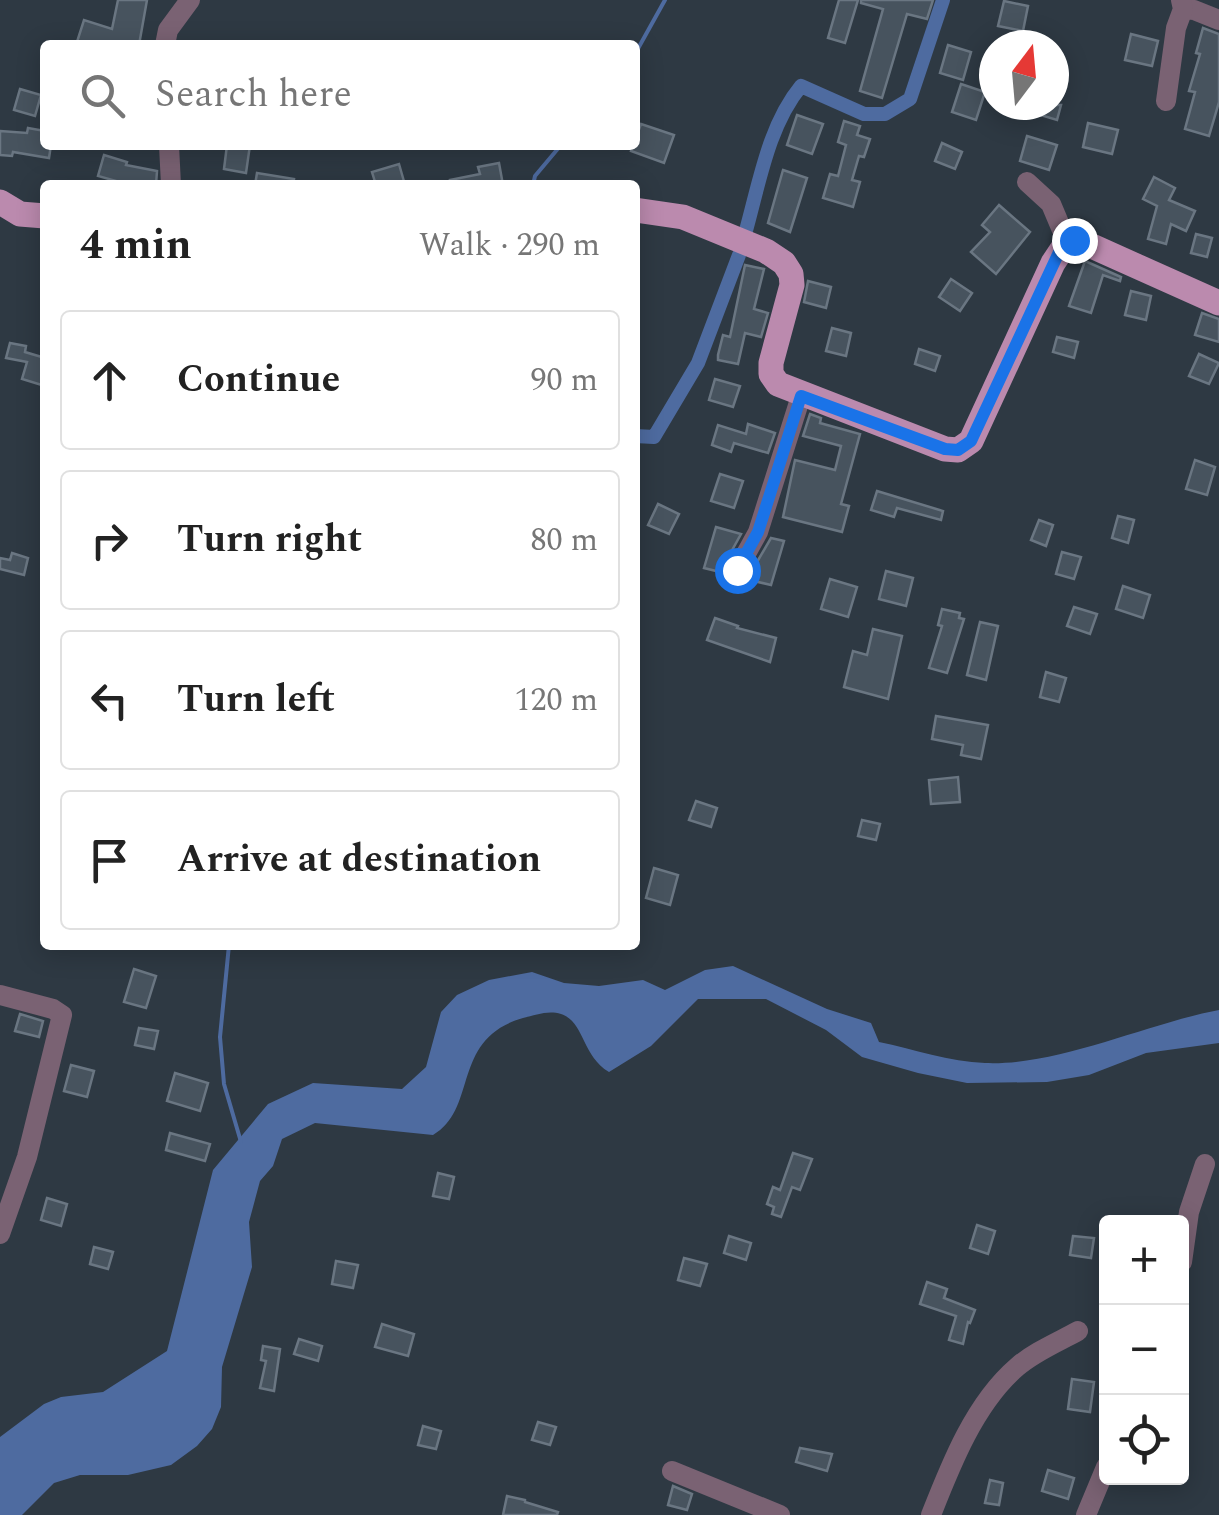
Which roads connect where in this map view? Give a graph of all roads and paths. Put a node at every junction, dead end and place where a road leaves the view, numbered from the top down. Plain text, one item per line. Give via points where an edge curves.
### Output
1 (190, 0) edge
2 (1182, 4) edge
3 (1219, 20) edge
4 (165, 40) edge
5 (1166, 102) dead end
6 (169, 150) edge
7 (171, 180) edge
8 (1026, 182) dead end
9 (0, 202) edge
10 (640, 211) edge
11 (40, 216) edge
12 (1067, 242) junction
13 (1219, 303) edge
14 (801, 396) junction
15 (737, 570) dead end
16 (0, 996) edge
17 (1205, 1164) dead end
18 (1189, 1215) edge
19 (0, 1234) edge
20 (1078, 1331) dead end
21 (672, 1471) dead end
22 (1099, 1484) edge
23 (780, 1515) edge
24 (931, 1515) edge
25 (1086, 1515) edge

1 - 4 street
2 - 3 street
2 - 5 street
6 - 7 street
8 - 12 street via 1051,204
9 - 11 main road
10 - 14 main road via 683,217 784,263 792,285 771,374
12 - 13 main road
12 - 14 main road via 971,441 958,450
14 - 15 street via 758,532
16 - 19 street via 62,1016
17 - 18 street
20 - 24 street via 1018,1366 991,1395
21 - 23 street
22 - 25 street

